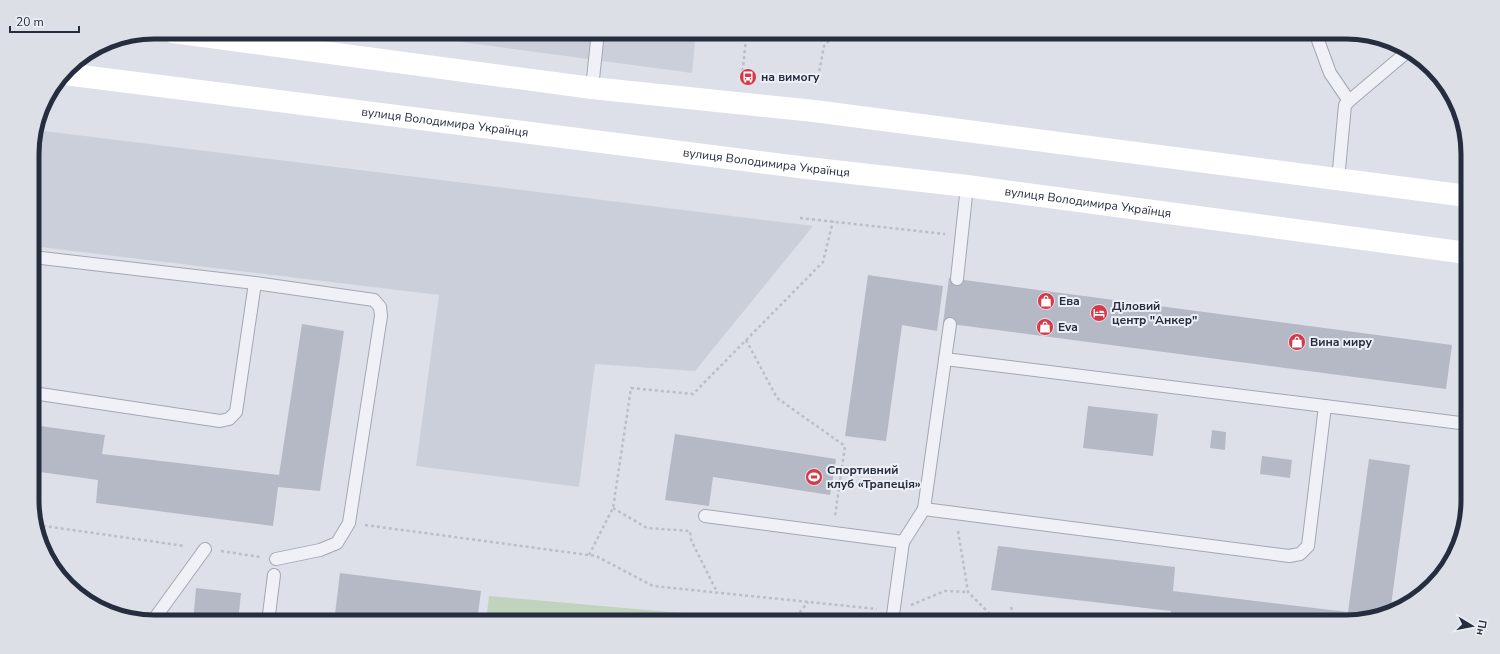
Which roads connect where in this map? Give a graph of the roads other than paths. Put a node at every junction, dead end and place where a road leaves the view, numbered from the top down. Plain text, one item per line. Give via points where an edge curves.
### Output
1 (275, 39) edge
2 (597, 39) edge
3 (1318, 39) edge
4 (290, 40) edge
5 (1404, 55) edge
6 (71, 75) edge
7 (592, 88) junction
8 (1349, 101) junction
9 (1338, 180) junction
10 (967, 186) junction
11 (1461, 195) edge
12 (1461, 252) edge
13 (39, 258) edge
14 (957, 279) dead end
15 (256, 284) junction
16 (950, 324) dead end
17 (945, 359) junction
18 (39, 394) edge
19 (1326, 406) junction
20 (1461, 423) edge
21 (924, 509) junction
22 (705, 516) dead end
23 (903, 542) junction
24 (205, 549) road end
25 (276, 559) road end
26 (274, 575) dead end
27 (157, 615) edge
28 (269, 615) edge
29 (893, 615) edge

1 - 4 street
2 - 7 lane
3 - 8 lane via 1330,73
4 - 7 street
5 - 8 lane
6 - 10 street, вулиця Володимира Українця
7 - 9 street via 814,112
8 - 9 lane via 1345,105
9 - 11 street
10 - 12 street, вулиця Володимира Українця
10 - 14 lane
13 - 15 lane
15 - 18 lane via 236,412 229,419 220,421
15 - 25 lane via 374,300 380,307 381,316 349,523 337,542 320,550
16 - 17 lane
17 - 19 lane
17 - 21 lane
19 - 20 lane
19 - 21 lane via 1308,546 1300,554 1289,556
21 - 23 lane
22 - 23 lane
23 - 29 lane
24 - 27 lane
26 - 28 lane

